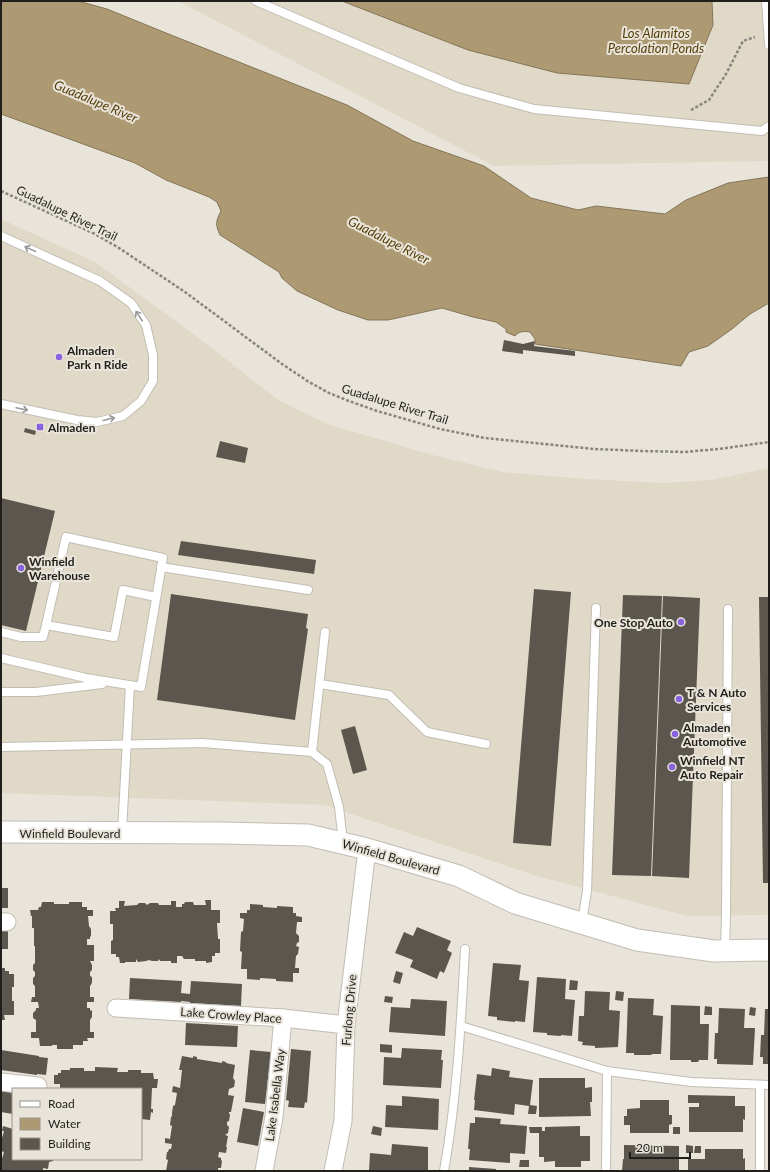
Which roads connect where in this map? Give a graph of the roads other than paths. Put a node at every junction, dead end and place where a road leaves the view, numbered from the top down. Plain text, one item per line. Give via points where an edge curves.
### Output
1 (256, 1) edge
2 (766, 1) edge
3 (769, 32) edge
4 (769, 45) edge
5 (769, 126) edge
6 (1, 236) edge
7 (1, 404) edge
8 (161, 567) junction
9 (308, 590) dead end
10 (156, 597) junction
11 (596, 608) dead end
12 (728, 609) dead end
13 (46, 625) junction
14 (1, 632) edge
15 (325, 632) dead end
16 (1, 658) edge
17 (113, 683) junction
18 (320, 684) junction
19 (130, 685) junction
20 (1, 692) edge
21 (127, 744) junction
22 (486, 744) dead end
23 (1, 748) edge
24 (312, 752) junction
25 (1, 832) edge
26 (122, 833) junction
27 (343, 843) junction
28 (367, 849) junction
29 (581, 923) junction
30 (466, 949) dead end
31 (769, 950) edge
32 (725, 951) junction
33 (116, 1008) dead end
34 (283, 1018) junction
35 (346, 1025) junction
36 (461, 1026) junction
37 (607, 1071) junction
38 (1, 1082) edge
39 (765, 1085) edge
40 (38, 1086) dead end
41 (264, 1171) edge
42 (333, 1171) edge
43 (444, 1171) edge
44 (606, 1171) edge
45 (760, 1171) edge

1 - 5 lane via 459,88 534,108 762,131
2 - 3 lane
3 - 4 lane
7 -> 6 lane via 97,422 123,416 141,401 153,381 153,355 146,325 131,303 100,281
8 - 9 lane
8 - 10 lane
8 - 13 lane via 163,558 66,537
10 - 13 lane via 123,590 114,637
10 - 19 lane via 141,687
11 - 29 lane via 587,890
12 - 32 lane
13 - 14 lane via 43,637 21,637
15 - 18 lane
16 - 17 lane
17 - 19 lane
17 - 20 lane via 36,692
18 - 22 lane via 389,695 427,732
18 - 24 lane
19 - 21 lane
21 - 23 lane
21 - 24 lane via 203,743
21 - 26 lane
24 - 27 lane via 328,764 339,807
25 - 26 street, Winfield Boulevard
26 - 27 street, Winfield Boulevard via 308,835
27 - 28 street, Winfield Boulevard
28 - 29 street, Winfield Boulevard via 459,876 515,903
28 - 35 street, Furlong Drive
29 - 32 street, Winfield Boulevard via 636,940
30 - 36 lane
31 - 32 street, Winfield Boulevard
33 - 34 street, Lake Crowley Place
34 - 35 street, Lake Crowley Place
34 - 41 street, Lake Isabella Way via 274,1117
35 - 42 street, Furlong Drive via 343,1120
36 - 37 lane
36 - 43 lane
37 - 39 lane via 691,1082
37 - 44 lane
38 - 40 street
39 - 45 lane

